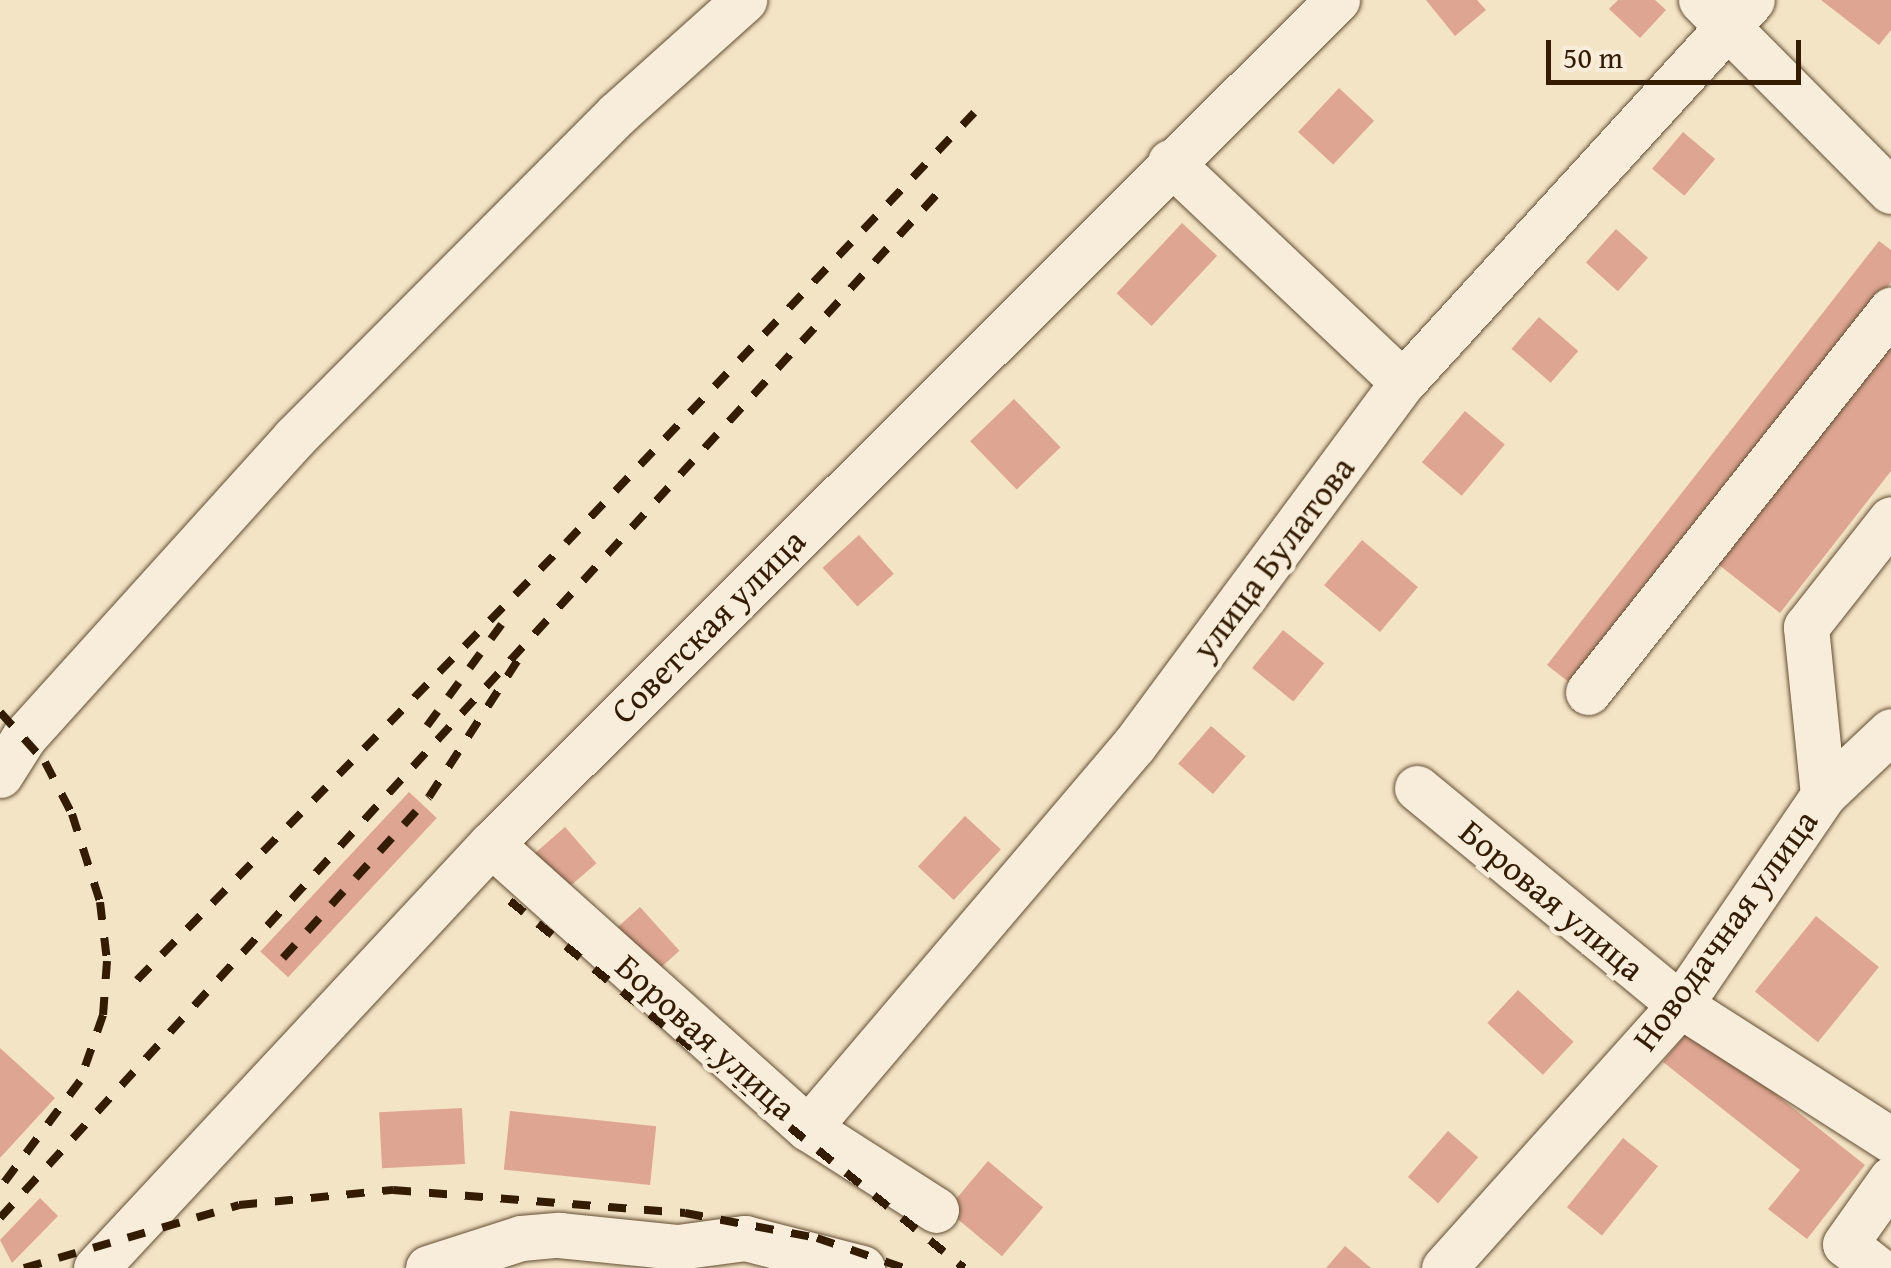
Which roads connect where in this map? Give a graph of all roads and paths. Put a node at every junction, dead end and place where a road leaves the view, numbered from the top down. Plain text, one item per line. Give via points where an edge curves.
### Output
1 (744, 0) edge
2 (1338, 0) edge
3 (1728, 9) edge
4 (1170, 162) junction
5 (1891, 190) edge
6 (1891, 310) edge
7 (1403, 382) junction
8 (1891, 519) edge
9 (1588, 692) dead end
10 (1891, 730) edge
11 (0, 775) edge
12 (1417, 788) dead end
13 (1823, 795) junction
14 (491, 844) junction
15 (1680, 1004) junction
16 (808, 1128) junction
17 (1891, 1140) edge
18 (1891, 1179) edge
19 (936, 1210) dead end
20 (679, 1257) edge
21 (96, 1268) edge
22 (428, 1268) edge
23 (862, 1268) edge
24 (1444, 1268) edge
25 (1876, 1268) edge

1 - 11 street via 617,114 294,438 24,738
2 - 4 street, Советская улица
3 - 5 street
3 - 7 street, улица Булатова
4 - 7 street
4 - 14 street, Советская улица
6 - 9 street
7 - 16 street, улица Булатова via 1134,745
8 - 13 street via 1806,627
10 - 13 street, Новодачная улица
12 - 15 street, Боровая улица
13 - 15 street, Новодачная улица
14 - 16 street, Боровая улица
14 - 21 street, Советская улица
15 - 17 street, Боровая улица
15 - 24 street, Новодачная улица
16 - 19 street, Боровая улица
18 - 25 street via 1844,1244
20 - 22 street via 559,1235 521,1238
20 - 23 street via 714,1239 782,1242

